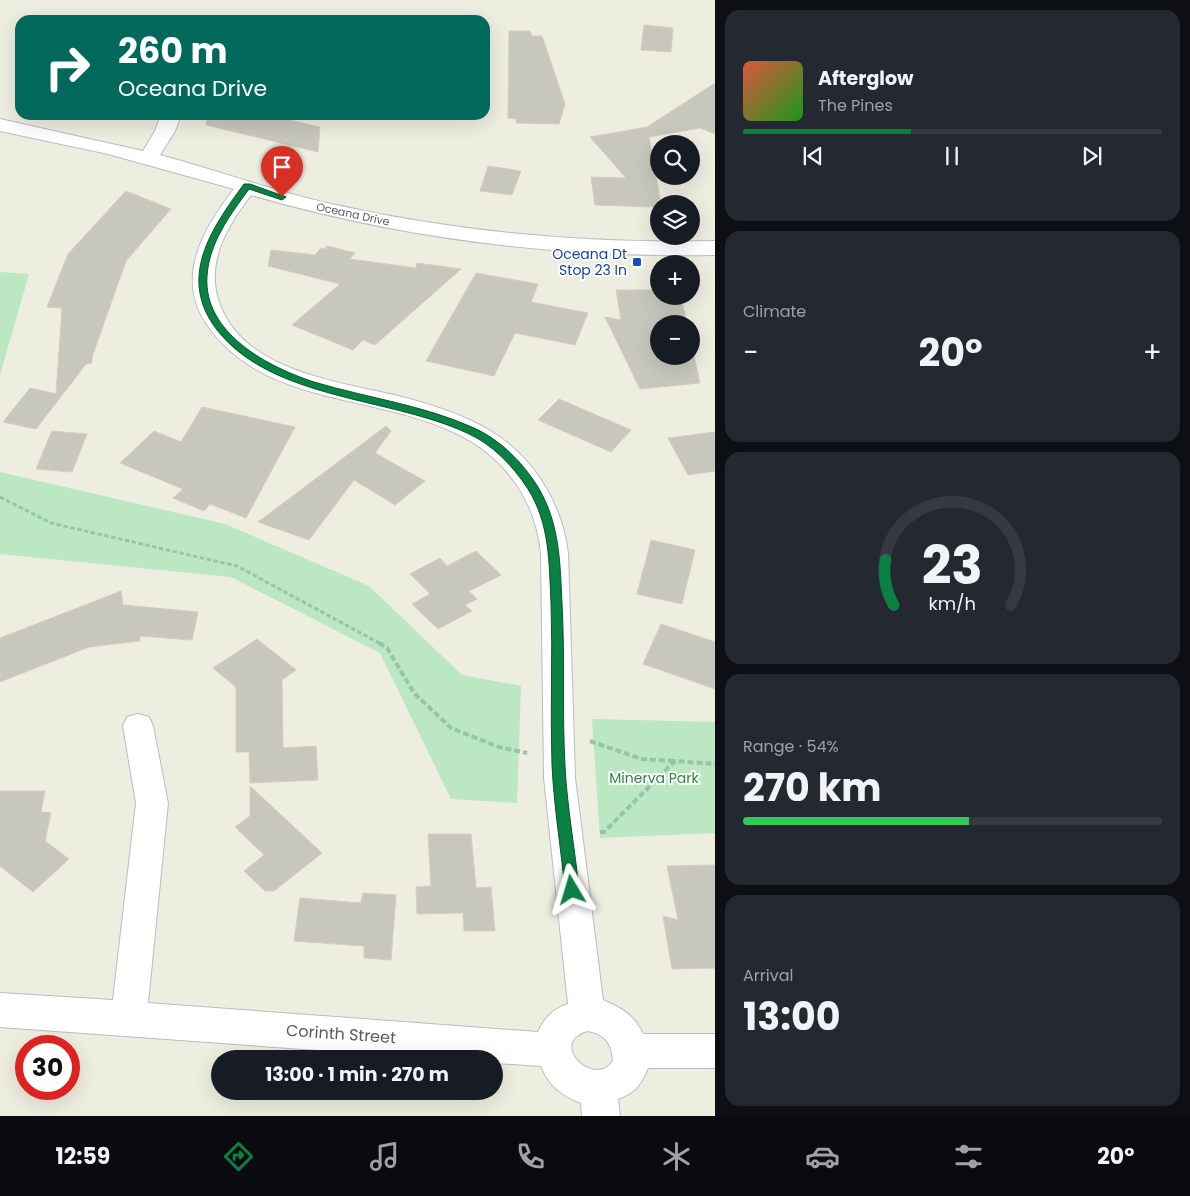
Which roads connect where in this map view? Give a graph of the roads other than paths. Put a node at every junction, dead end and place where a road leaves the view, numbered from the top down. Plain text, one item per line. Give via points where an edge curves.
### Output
1 (169, 120) edge
2 (0, 125) edge
3 (148, 158) junction
4 (247, 186) junction
5 (715, 248) edge
6 (138, 726) dead end
7 (0, 1010) edge
8 (587, 1014) junction
9 (129, 1018) junction
10 (552, 1050) junction
11 (632, 1051) junction
12 (715, 1051) edge
13 (600, 1102) edge

1 - 3 street
2 - 3 street, Oceana Drive
3 - 4 street, Oceana Drive
4 - 5 street, Oceana Drive via 323,208 461,234 619,248
4 - 8 street via 212,238 202,275 204,298 229,339 251,357 311,384 441,417 472,431 493,443 516,465 547,516 554,546 559,767
6 - 9 street via 152,803
7 - 9 street, Corinth Street
8 - 10 street via 568,1019 561,1025
8 - 11 street via 611,1021 628,1039
9 - 10 street, Corinth Street
10 - 13 street via 560,1068
11 - 12 street
11 - 13 street via 627,1072 610,1086

